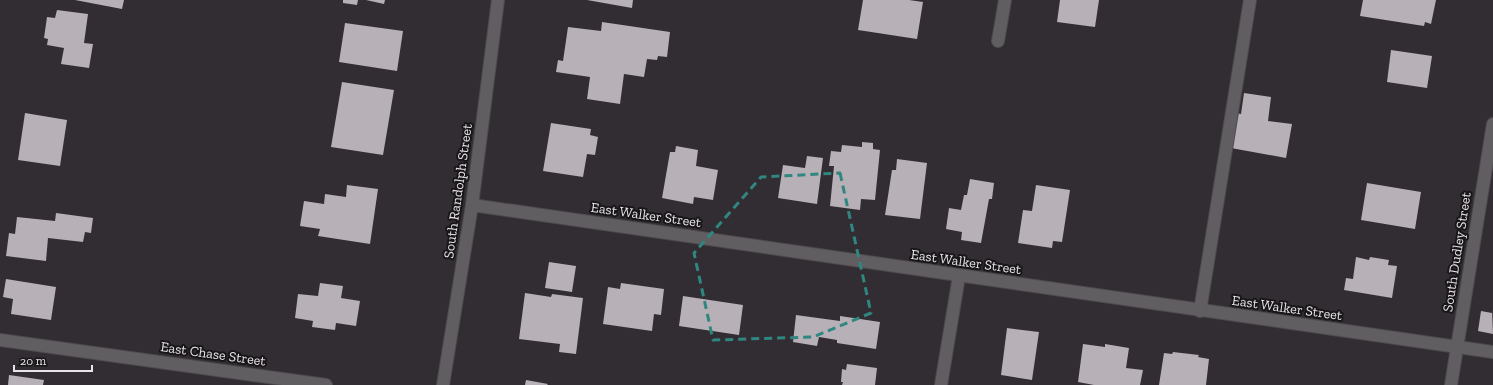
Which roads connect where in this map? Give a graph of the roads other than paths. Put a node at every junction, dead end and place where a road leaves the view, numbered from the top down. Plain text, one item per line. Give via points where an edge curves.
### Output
1 (498, 0) edge
2 (1005, 0) edge
3 (1250, 0) edge
4 (998, 41) dead end
5 (1493, 124) edge
6 (472, 205) junction
7 (959, 276) junction
8 (1200, 311) junction
9 (0, 340) edge
10 (1457, 347) junction
11 (1493, 352) edge
12 (326, 385) edge
13 (443, 385) edge
14 (942, 385) edge
15 (1451, 385) edge

1 - 6 street, South Randolph Street
2 - 4 street
3 - 8 street
5 - 10 street, South Dudley Street
6 - 7 street, East Walker Street
6 - 13 street, South Randolph Street
7 - 8 street, East Walker Street
7 - 14 street
8 - 10 street, East Walker Street
9 - 12 street, East Chase Street
10 - 11 street, East Walker Street
10 - 15 street, South Dudley Street

